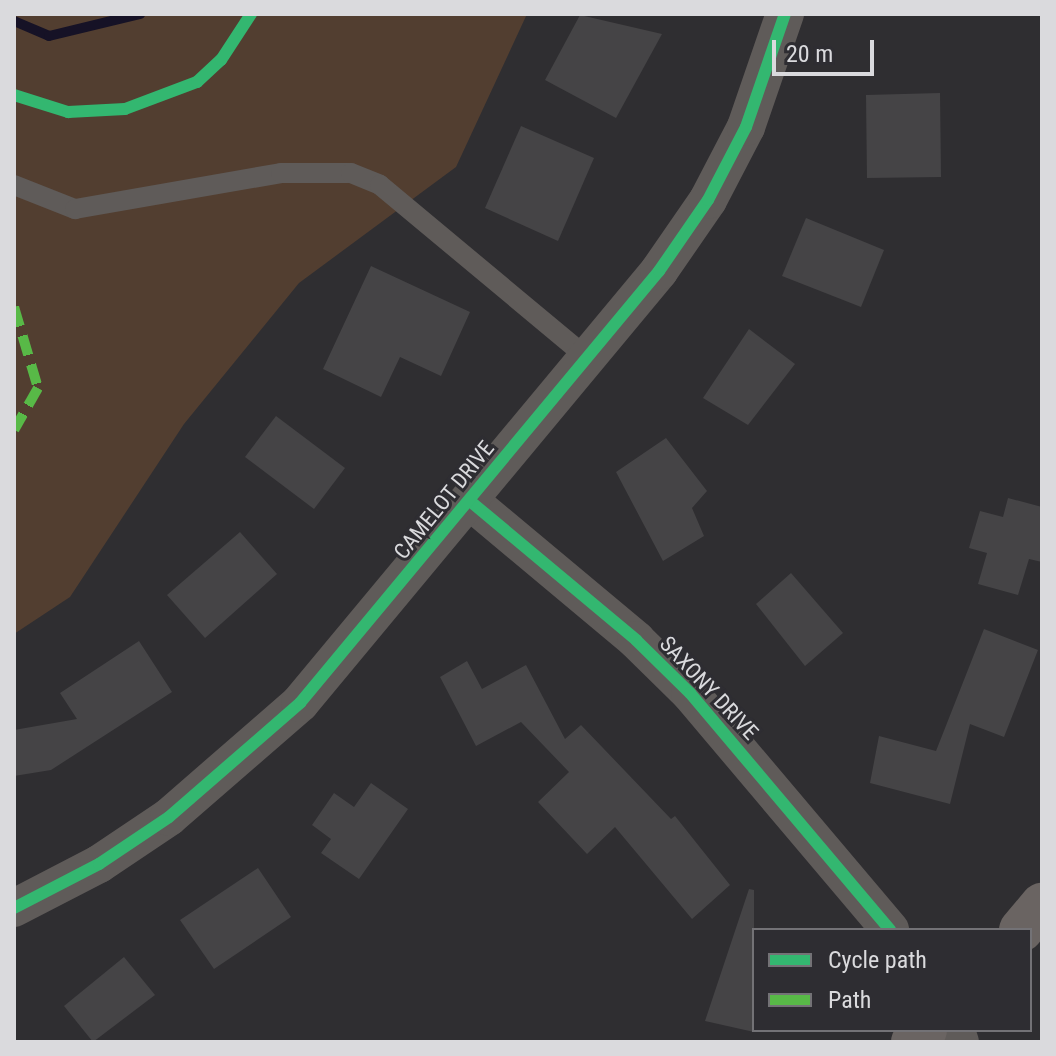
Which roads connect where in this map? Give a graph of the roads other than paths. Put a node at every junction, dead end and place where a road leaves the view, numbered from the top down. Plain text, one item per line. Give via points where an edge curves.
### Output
1 (785, 14) edge
2 (14, 185) edge
3 (588, 358) junction
4 (470, 501) junction
5 (1042, 905) edge
6 (14, 908) edge
7 (888, 928) edge
8 (1023, 928) edge

1 - 3 street, CAMELOT DRIVE via 746,127 708,200
2 - 3 lane via 75,209 281,173 351,173 380,185
3 - 4 street, CAMELOT DRIVE
4 - 6 street, CAMELOT DRIVE via 300,703 243,757 169,817 99,864
4 - 7 street, SAXONY DRIVE via 636,640 690,693
5 - 8 street

